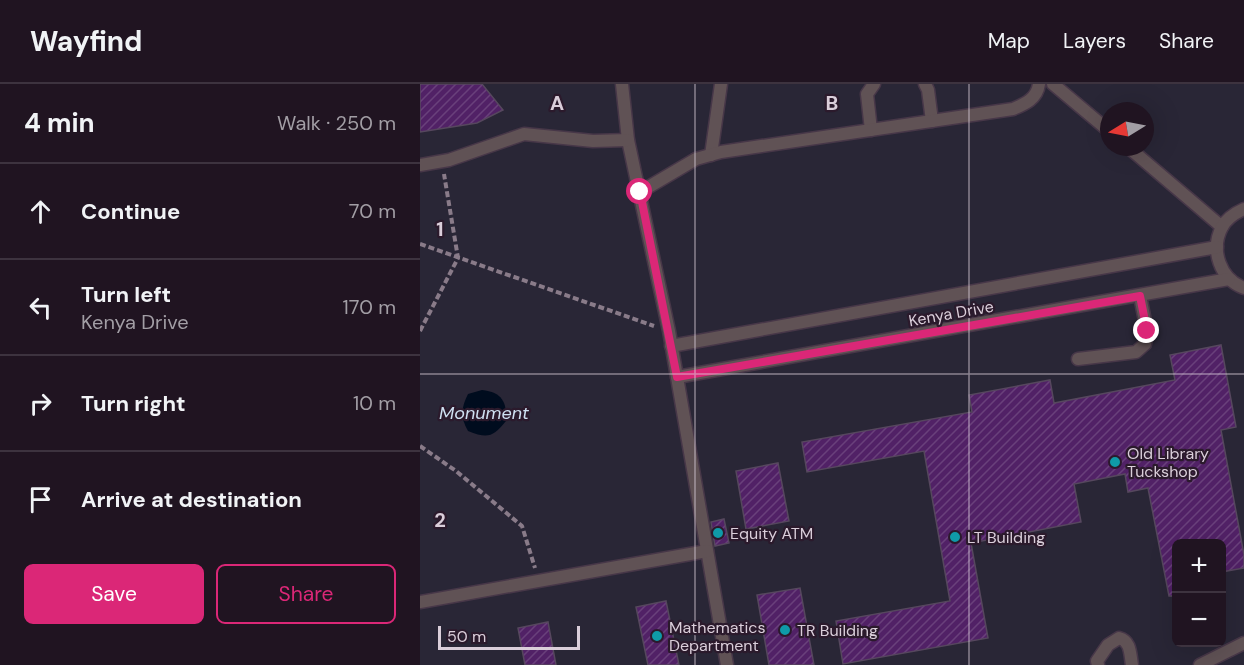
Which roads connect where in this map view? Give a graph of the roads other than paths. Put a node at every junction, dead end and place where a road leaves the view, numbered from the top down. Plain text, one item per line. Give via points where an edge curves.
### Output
1 (622, 84) edge
2 (721, 84) edge
3 (873, 84) edge
4 (925, 84) edge
5 (1039, 84) edge
6 (1053, 84) edge
7 (932, 121) junction
8 (1100, 123) edge
9 (871, 130) junction
10 (628, 140) junction
11 (711, 155) junction
12 (1139, 156) edge
13 (420, 165) edge
14 (640, 192) junction
15 (1244, 208) edge
16 (1222, 226) junction
17 (1217, 247) junction
18 (1229, 279) junction
19 (1244, 288) edge
20 (1140, 296) junction
21 (671, 346) junction
22 (1078, 359) dead end
23 (677, 377) junction
24 (707, 551) junction
25 (420, 602) edge
26 (1244, 643) edge
27 (727, 665) edge
28 (1098, 665) edge
29 (1132, 665) edge
30 (1200, 665) edge

1 - 10 lane
2 - 11 lane
3 - 9 lane via 867,94
4 - 7 lane
5 - 7 lane via 1028,103 1013,109
6 - 8 lane
7 - 9 lane
9 - 11 lane
10 - 13 lane via 593,141 524,134
10 - 14 lane
11 - 14 lane via 696,159
12 - 16 lane
14 - 21 lane
15 - 16 lane
16 - 17 lane
17 - 18 lane via 1221,268
17 - 21 lane, Kenya Drive
18 - 19 lane
18 - 20 lane, Kenya Drive
20 - 22 lane via 1147,331 1145,344 1136,352
20 - 23 lane, Kenya Drive
21 - 23 lane
23 - 24 lane
24 - 25 lane
24 - 27 lane
26 - 30 lane
28 - 29 lane via 1108,645 1119,638 1129,645

